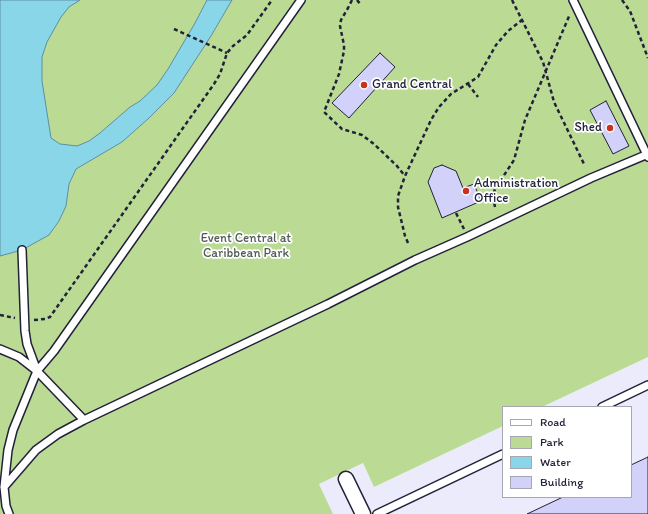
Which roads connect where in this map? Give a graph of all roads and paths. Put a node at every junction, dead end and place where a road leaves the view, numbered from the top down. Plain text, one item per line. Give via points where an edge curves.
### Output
1 (272, 0) edge
2 (301, 0) edge
3 (352, 0) edge
4 (357, 0) edge
5 (512, 0) edge
6 (574, 0) edge
7 (622, 0) edge
8 (361, 5) dead end
9 (522, 20) junction
10 (174, 28) dead end
11 (227, 53) junction
12 (648, 58) edge
13 (546, 71) junction
14 (468, 84) junction
15 (478, 97) dead end
16 (648, 155) edge
17 (584, 164) dead end
18 (405, 176) junction
19 (495, 207) dead end
20 (456, 213) dead end
21 (467, 237) junction
22 (408, 244) dead end
23 (22, 250) dead end
24 (0, 314) edge
25 (24, 321) junction
26 (0, 349) edge
27 (37, 371) junction
28 (648, 385) edge
29 (604, 406) edge
30 (84, 420) junction
31 (502, 454) edge
32 (346, 479) dead end
33 (4, 487) junction
34 (9, 514) edge
35 (363, 514) edge
36 (377, 514) edge

1 - 11 path via 247,35
2 - 27 lane via 54,351
3 - 18 path via 341,20 344,51 339,74 324,112 342,129 362,135 374,144
4 - 8 path
5 - 9 path
6 - 13 path
6 - 16 lane
7 - 12 path via 630,11
9 - 13 path
9 - 14 path via 496,45 478,77
10 - 11 path
11 - 25 path via 214,84 50,317
13 - 17 path via 554,102
13 - 19 path via 525,120 514,160 495,190
14 - 15 path
14 - 18 path via 451,94 439,107
16 - 21 lane via 591,178
18 - 22 path via 398,196 398,207
20 - 21 path
21 - 30 lane
23 - 25 lane
24 - 25 path
25 - 27 lane via 27,344
26 - 27 lane via 18,357
27 - 30 lane
27 - 33 lane via 13,430 6,461
28 - 29 lane
30 - 33 lane via 36,450
31 - 36 lane
32 - 35 street
33 - 34 lane

